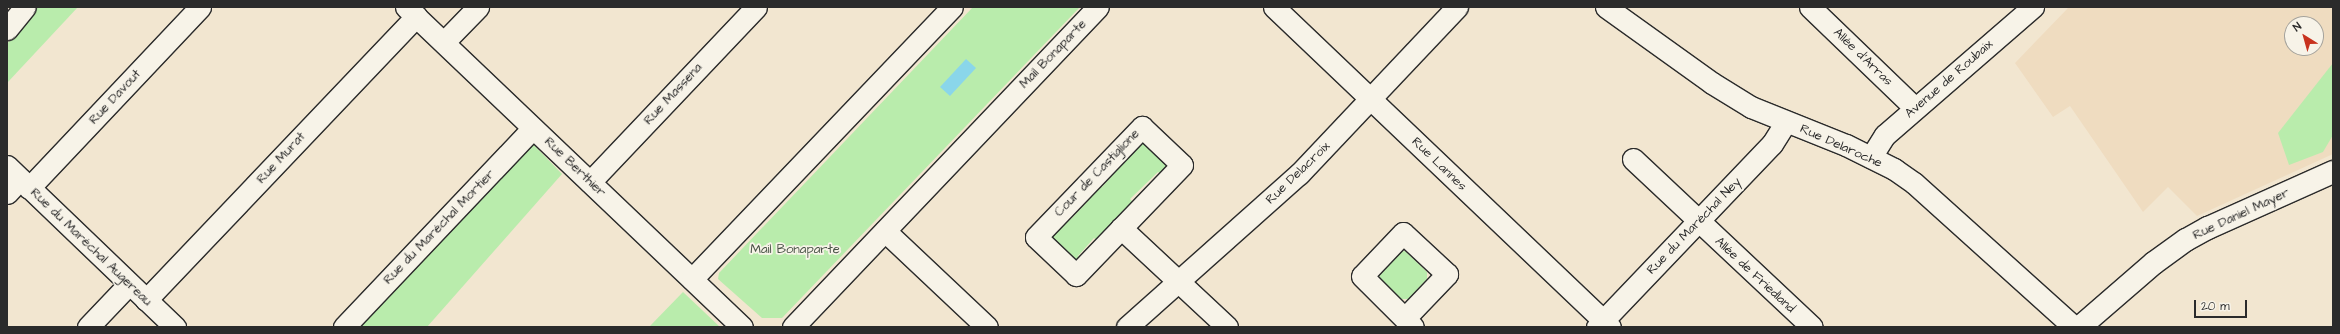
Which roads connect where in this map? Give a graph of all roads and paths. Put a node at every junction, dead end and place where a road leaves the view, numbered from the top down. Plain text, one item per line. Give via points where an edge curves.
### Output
1 (25, 7) edge
2 (200, 7) edge
3 (478, 7) edge
4 (756, 7) edge
5 (952, 7) edge
6 (1098, 7) edge
7 (1274, 7) edge
8 (1456, 7) edge
9 (1606, 7) edge
10 (1810, 7) edge
11 (2033, 7) edge
12 (411, 11) edge
13 (7, 29) edge
14 (444, 42) junction
15 (1371, 100) junction
16 (1915, 108) junction
17 (1786, 122) junction
18 (534, 128) junction
19 (1871, 157) junction
20 (1633, 159) dead end
21 (2333, 172) edge
22 (16, 182) edge
23 (590, 182) junction
24 (1698, 222) junction
25 (1121, 228) junction
26 (885, 231) junction
27 (692, 279) junction
28 (1179, 281) junction
29 (129, 284) junction
30 (146, 300) junction
31 (1604, 325) edge
32 (88, 327) edge
33 (175, 327) edge
34 (344, 327) edge
35 (742, 327) edge
36 (793, 327) edge
37 (987, 327) edge
38 (1127, 327) edge
39 (1227, 327) edge
40 (1812, 327) edge
41 (2074, 327) edge
42 (2080, 327) edge

1 - 13 street
2 - 22 street, Rue Davout
3 - 14 street
4 - 23 street, Rue Massena
5 - 27 street
6 - 26 street, Mail Bonaparte
7 - 15 street, Rue Lannes
8 - 15 street, Rue Delacroix
9 - 17 street, Rue Delaroche via 1712,84 1752,107
10 - 16 street, Allée d'Arras
11 - 16 street, Avenue de Roubaix
12 - 14 street, Rue Berthier
12 - 30 street, Rue Murat
14 - 18 street, Rue Berthier
15 - 28 street, Rue Delacroix via 1299,174
15 - 31 street, Rue Lannes
16 - 19 street, Avenue de Roubaix via 1878,143
17 - 19 street, Rue Delaroche
17 - 24 street, Rue du Maréchal Ney via 1772,144
18 - 23 street, Rue Berthier
18 - 34 street, Rue du Maréchal Mortier
19 - 41 street, Rue Delaroche via 1914,184
20 - 24 street, Allée de Friedland
21 - 42 main road, Rue Daniel Mayer via 2186,240 2154,263
22 - 29 street, Rue du Maréchal Augereau
23 - 27 street, Rue Berthier
24 - 31 street, Rue du Maréchal Ney
24 - 40 street, Allée de Friedland
25 - 25 street, Cour de Castiglione via 1182,165 1142,127 1036,237 1076,275
25 - 28 street
26 - 36 street, Mail Bonaparte
26 - 37 street
27 - 35 street, Rue Berthier
28 - 38 street, Rue Delacroix
28 - 39 street
29 - 30 street, Rue du Maréchal Augereau
29 - 32 street
30 - 33 street, Rue du Maréchal Augereau

